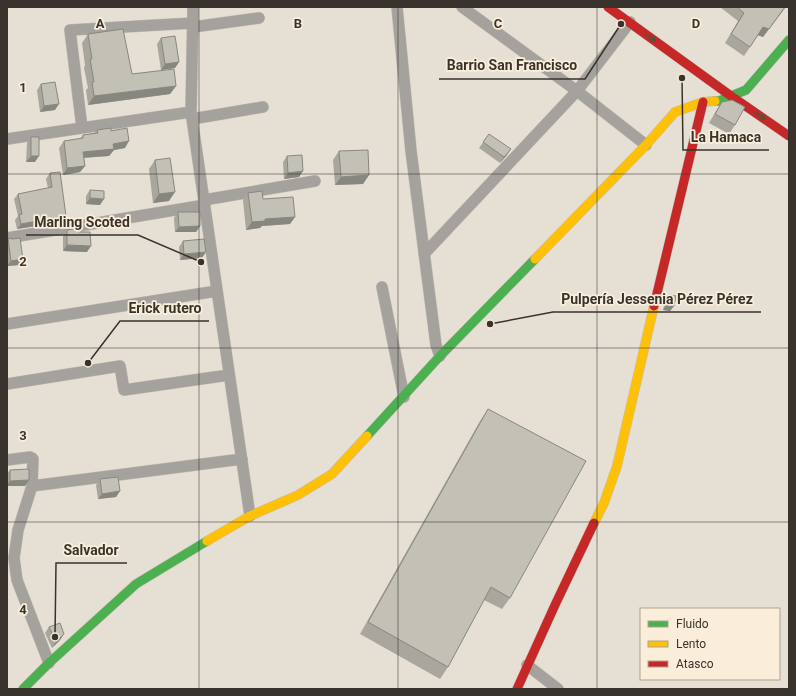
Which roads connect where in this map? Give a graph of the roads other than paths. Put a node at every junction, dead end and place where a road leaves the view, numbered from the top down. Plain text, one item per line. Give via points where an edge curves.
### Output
1 (193, 7) edge
2 (397, 7) edge
3 (462, 7) edge
4 (608, 7) edge
5 (259, 18) dead end
6 (630, 22) junction
7 (193, 25) junction
8 (789, 40) edge
9 (577, 91) junction
10 (731, 96) junction
11 (704, 102) junction
12 (263, 107) dead end
13 (191, 116) junction
14 (82, 128) junction
15 (789, 136) edge
16 (7, 139) edge
17 (646, 145) junction
18 (315, 181) dead end
19 (204, 202) junction
20 (7, 238) edge
21 (424, 254) junction
22 (382, 286) dead end
23 (217, 291) junction
24 (7, 324) edge
25 (440, 356) junction
26 (229, 375) junction
27 (7, 384) edge
28 (404, 397) junction
29 (242, 458) junction
30 (7, 460) edge
31 (32, 486) junction
32 (250, 516) junction
33 (49, 663) junction
34 (527, 665) junction
35 (23, 689) edge
36 (517, 689) edge
37 (558, 689) edge

1 - 7 street
2 - 21 street
3 - 9 street
4 - 6 main road
5 - 7 street
6 - 9 street
6 -> 10 main road
7 - 13 street
7 - 14 street via 70,30
8 - 10 main road via 746,90
9 - 17 street
9 - 21 street
10 - 11 main road via 719,101
10 -> 15 main road
11 - 17 main road via 675,112
11 - 34 main road via 617,466 604,503
12 - 13 street
13 - 14 street
13 - 19 street
14 - 16 street
17 - 25 main road
18 - 19 street
19 - 20 street
19 - 23 street
21 - 25 street via 436,345
22 - 28 street
23 - 24 street
23 - 26 street
25 - 28 main road
26 - 27 street via 124,390 120,366
26 - 29 street
28 - 32 main road via 332,474 298,495
29 - 31 street
29 - 32 street
30 - 31 street via 32,458
31 - 33 street via 18,530 14,558 17,580
32 - 33 main road via 136,584
33 - 35 main road
34 - 36 main road
34 - 37 street

